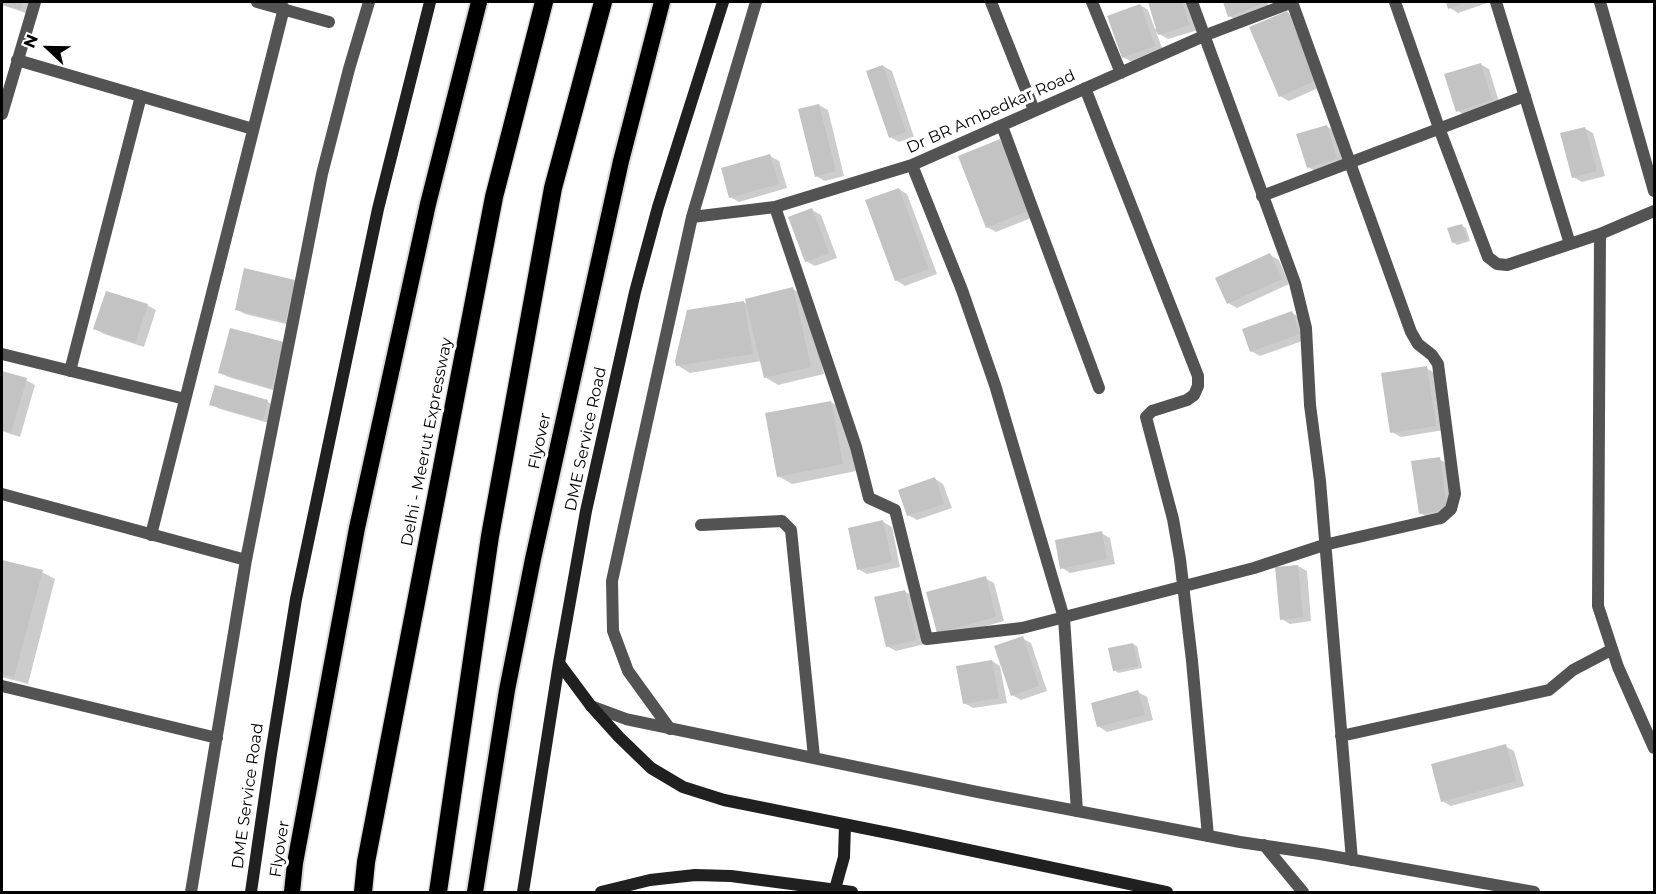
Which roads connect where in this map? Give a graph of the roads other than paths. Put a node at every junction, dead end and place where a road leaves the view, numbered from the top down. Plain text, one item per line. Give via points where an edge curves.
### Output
1 (35, 2) edge
2 (257, 2) edge
3 (369, 2) edge
4 (430, 2) edge
5 (479, 2) edge
6 (544, 2) edge
7 (603, 2) edge
8 (662, 2) edge
9 (723, 2) edge
10 (756, 2) edge
11 (991, 2) edge
12 (1092, 2) edge
13 (1192, 2) edge
14 (1293, 2) edge
15 (1395, 2) edge
16 (1496, 2) edge
17 (1599, 2) edge
18 (284, 8) junction
19 (329, 22) dead end
20 (1206, 36) junction
21 (17, 60) junction
22 (1121, 73) junction
23 (1085, 88) junction
24 (141, 96) junction
25 (1525, 96) junction
26 (1035, 110) junction
27 (2, 114) edge
28 (1002, 126) junction
29 (1439, 128) junction
30 (254, 129) junction
31 (1351, 162) junction
32 (912, 165) junction
33 (1654, 191) edge
34 (1262, 196) junction
35 (775, 207) junction
36 (1654, 211) edge
37 (692, 217) junction
38 (1600, 234) junction
39 (1570, 244) junction
40 (2, 354) edge
41 (70, 370) junction
42 (1099, 388) dead end
43 (185, 399) junction
44 (2, 494) edge
45 (701, 525) dead end
46 (151, 535) junction
47 (1324, 545) junction
48 (246, 560) junction
49 (1184, 587) junction
50 (1064, 618) junction
51 (1611, 650) junction
52 (559, 663) junction
53 (2, 686) edge
54 (591, 706) junction
55 (670, 729) junction
56 (1341, 736) junction
57 (217, 738) junction
58 (1654, 748) edge
59 (814, 757) junction
60 (1077, 811) junction
61 (845, 825) junction
62 (1208, 836) junction
63 (1264, 845) junction
64 (1352, 860) junction
65 (835, 889) junction
66 (191, 892) edge
67 (251, 892) edge
68 (292, 892) edge
69 (363, 892) edge
70 (438, 892) edge
71 (475, 892) edge
72 (523, 892) edge
73 (601, 892) edge
74 (852, 892) edge
75 (1167, 892) edge
76 (1303, 892) edge
77 (1534, 892) edge

1 - 21 street
2 - 18 street
3 - 48 street via 322,174
4 - 67 main road, DME Service Road via 378,210 296,599
5 - 68 highway, Flyover via 428,204 357,528
6 - 69 highway, Delhi - Meerut Expressway via 494,197
7 - 70 highway via 553,188 490,536
8 - 71 highway, Flyover via 621,161 533,559 507,690
9 - 52 main road, DME Service Road via 635,292 586,510
10 - 37 street
11 - 26 street
12 - 22 street
13 - 20 street
14 - 20 street, Dr BR Ambedkar Road
14 - 31 street
15 - 29 street
16 - 25 street
17 - 33 street
18 - 19 street
18 - 30 street
20 - 22 street, Dr BR Ambedkar Road
20 - 34 street
21 - 24 street
21 - 27 street
22 - 23 street, Dr BR Ambedkar Road
23 - 26 street, Dr BR Ambedkar Road
23 - 49 street via 1198,376 1194,395 1146,417 1173,519
24 - 30 street
24 - 41 street
25 - 29 street
25 - 39 street
26 - 28 street, Dr BR Ambedkar Road
28 - 32 street, Dr BR Ambedkar Road
28 - 42 street
29 - 31 street
29 - 39 street via 1488,257 1497,264 1508,265
30 - 43 street
31 - 34 street
31 - 47 street via 1411,332 1438,364 1455,494 1451,509 1441,518
32 - 35 street, Dr BR Ambedkar Road
32 - 50 street via 995,385
34 - 47 street via 1295,283 1306,328
35 - 37 street, Dr BR Ambedkar Road
35 - 50 street via 856,447 869,498 895,510 927,639 1022,628
36 - 38 street
37 - 55 street via 612,581 614,631 628,671
38 - 39 street
38 - 51 street via 1598,606
40 - 41 street
41 - 43 street
43 - 46 street
44 - 46 street
45 - 59 street via 782,521 791,530
46 - 48 street
47 - 49 street
47 - 56 street
48 - 57 street
49 - 50 street
49 - 62 street
50 - 60 street
51 - 56 street via 1573,670 1549,690
51 - 58 street
52 - 54 main road
52 - 72 main road, DME Service Road
53 - 57 street
54 - 55 street
54 - 61 main road via 651,768 683,787 724,800
55 - 59 street
56 - 64 street
57 - 66 street
59 - 60 street
60 - 62 street
61 - 65 main road via 844,858
61 - 75 main road
62 - 63 street
63 - 64 street
63 - 76 street
64 - 77 street
65 - 73 main road via 695,875 650,880
65 - 74 main road

